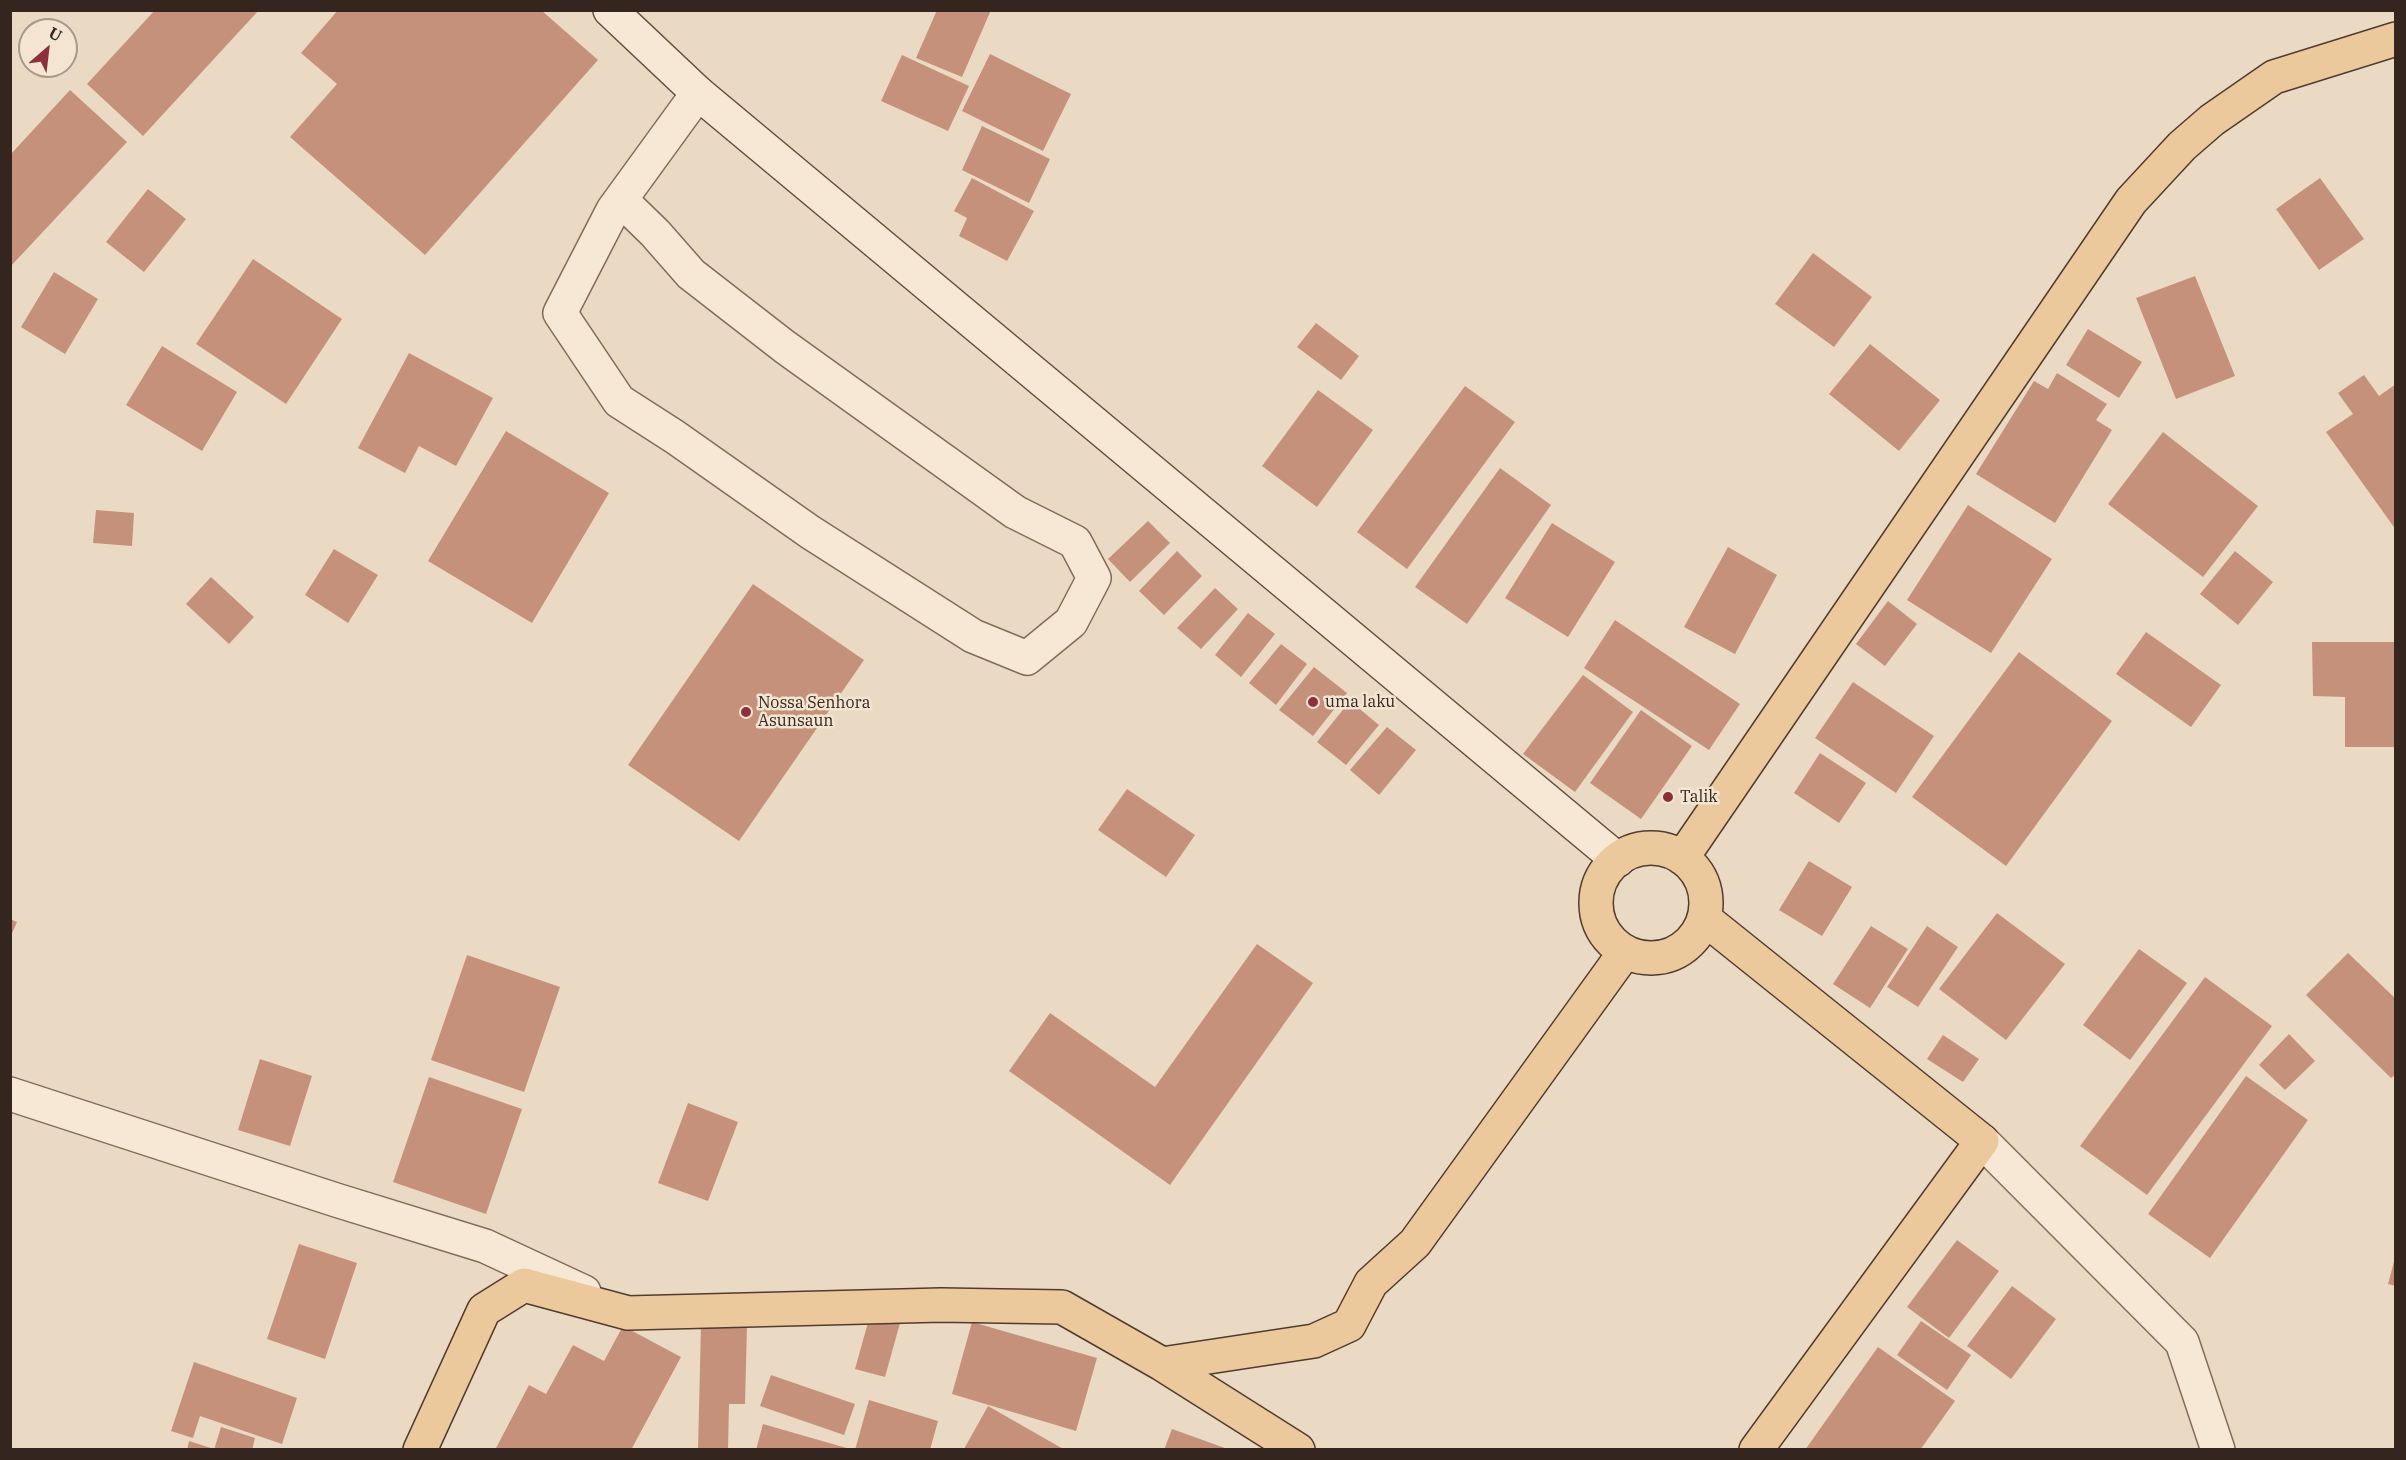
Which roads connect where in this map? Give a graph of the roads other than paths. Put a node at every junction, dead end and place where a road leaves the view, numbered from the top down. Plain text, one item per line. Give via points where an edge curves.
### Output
1 (610, 10) edge
2 (2396, 39) edge
3 (699, 93) junction
4 (621, 200) junction
5 (1682, 858) junction
6 (1618, 860) junction
7 (1705, 919) junction
8 (1625, 952) junction
9 (10, 1094) edge
10 (1982, 1141) junction
11 (628, 1313) junction
12 (1162, 1364) junction
13 (420, 1449) edge
14 (1298, 1449) edge
15 (1756, 1449) edge
16 (2218, 1449) edge

1 - 3 street
2 - 5 main road via 2274,77 2211,120 2131,201
3 - 4 street
3 - 6 street
4 - 4 street via 560,313 619,401 810,532 973,636 1027,658 1071,622 1094,578 1075,542 1015,512 786,346 691,274
5 - 6 main road via 1650,848
5 - 7 main road via 1703,885
6 - 8 main road via 1603,876 1597,896 1598,918 1608,938
7 - 8 main road via 1682,950 1664,957 1644,958
7 - 10 main road
8 - 12 main road via 1415,1243 1371,1283 1349,1325 1314,1341
9 - 11 street via 485,1246
10 - 15 main road
10 - 16 street via 2182,1342
11 - 12 main road via 941,1305 1062,1307
11 - 13 main road via 524,1285 484,1310
12 - 14 main road

